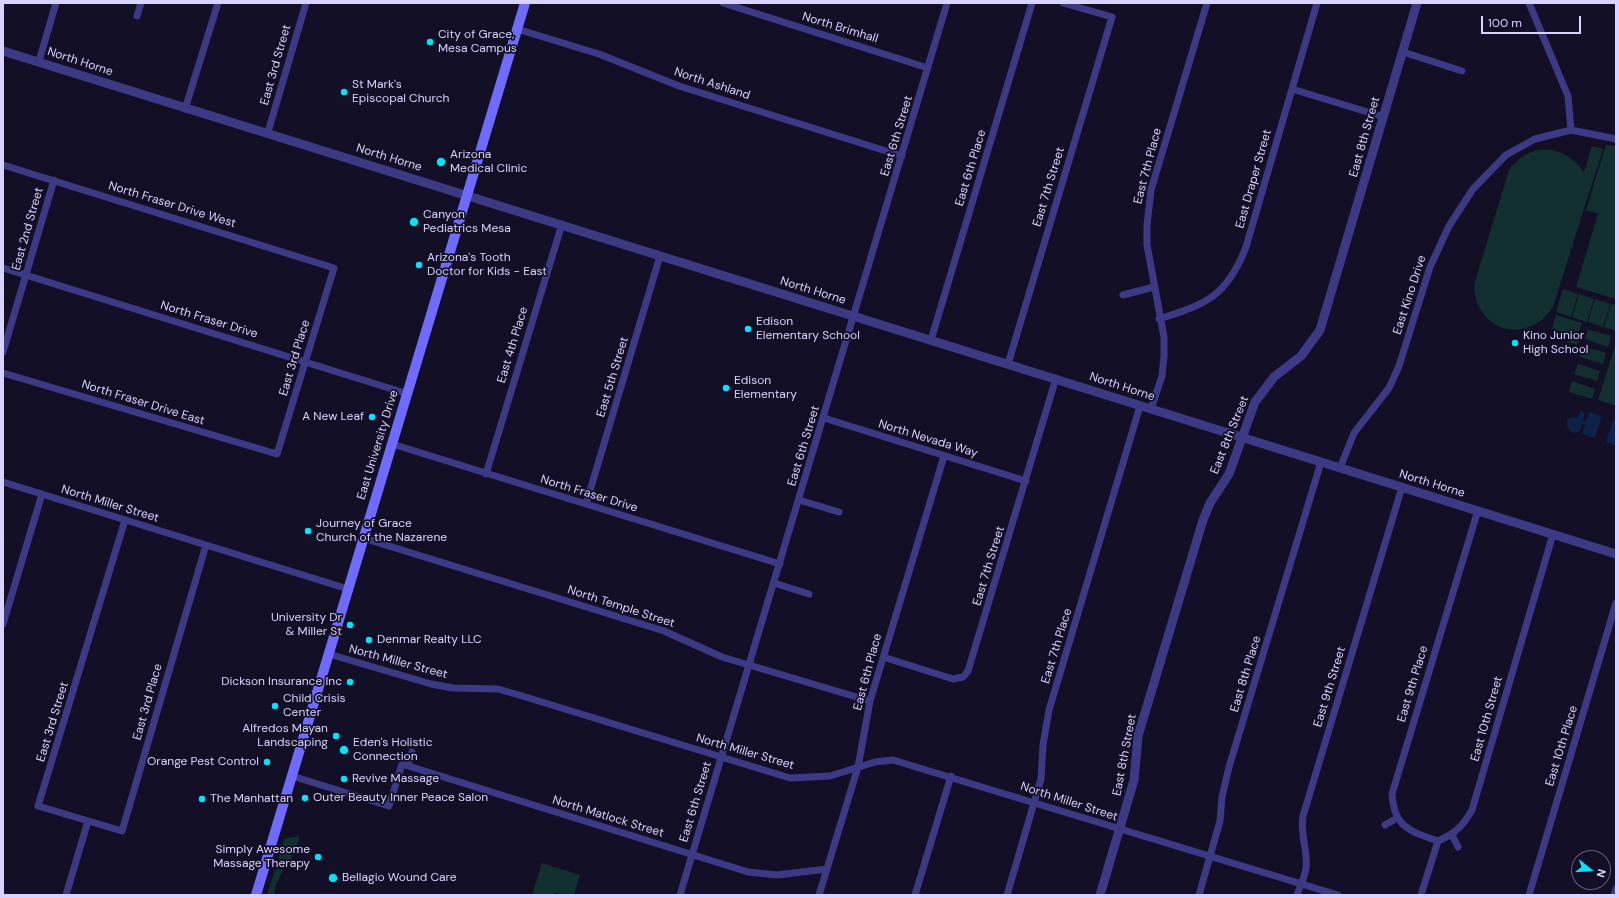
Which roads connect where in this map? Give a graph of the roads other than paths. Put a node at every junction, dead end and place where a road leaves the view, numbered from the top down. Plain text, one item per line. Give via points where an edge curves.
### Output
1 (56, 3) edge
2 (141, 3) edge
3 (218, 3) edge
4 (306, 3) edge
5 (525, 3) edge
6 (723, 3) edge
7 (947, 3) edge
8 (1032, 3) edge
9 (1064, 3) edge
10 (1207, 3) edge
11 (1316, 3) edge
12 (1417, 3) edge
13 (1529, 3) edge
14 (137, 16) dead end
15 (517, 29) junction
16 (3, 51) edge
17 (1403, 52) junction
18 (39, 61) junction
19 (928, 68) junction
20 (1462, 71) dead end
21 (1292, 89) junction
22 (185, 109) junction
23 (1384, 116) junction
24 (1571, 130) junction
25 (268, 132) junction
26 (1616, 138) edge
27 (902, 156) junction
28 (3, 165) edge
29 (54, 180) junction
30 (467, 194) junction
31 (562, 224) junction
32 (660, 256) junction
33 (3, 268) edge
34 (334, 268) joint
35 (26, 275) junction
36 (1154, 287) junction
37 (1122, 294) dead end
38 (854, 316) junction
39 (1159, 319) junction
40 (931, 340) junction
41 (3, 352) edge
42 (306, 362) junction
43 (1008, 364) junction
44 (3, 373) edge
45 (1056, 378) junction
46 (408, 394) junction
47 (1140, 406) junction
48 (1151, 409) junction
49 (824, 418) junction
50 (1242, 437) junction
51 (392, 444) junction
52 (277, 454) joint
53 (944, 456) junction
54 (1321, 462) junction
55 (1340, 468) junction
56 (486, 474) junction
57 (1026, 481) junction
58 (3, 482) edge
59 (1402, 487) junction
60 (42, 494) junction
61 (799, 500) junction
62 (586, 504) junction
63 (1478, 510) junction
64 (839, 512) dead end
65 (125, 520) junction
66 (1554, 534) junction
67 (363, 538) junction
68 (206, 545) junction
69 (1616, 554) edge
70 (780, 564) junction
71 (774, 583) junction
72 (348, 589) junction
73 (809, 594) dead end
74 (1616, 603) edge
75 (3, 624) edge
76 (329, 654) junction
77 (883, 657) junction
78 (749, 664) junction
79 (870, 701) junction
80 (412, 752) dead end
81 (721, 757) junction
82 (408, 765) junction
83 (858, 767) junction
84 (292, 776) junction
85 (951, 776) junction
86 (1035, 802) junction
87 (1397, 818) junction
88 (88, 821) junction
89 (1385, 825) dead end
90 (1120, 830) junction
91 (1452, 835) junction
92 (1438, 841) junction
93 (1458, 847) dead end
94 (692, 854) junction
95 (1211, 857) junction
96 (827, 869) junction
97 (1300, 884) junction
98 (1616, 889) edge
99 (66, 895) edge
100 (256, 895) edge
101 (680, 895) edge
102 (819, 895) edge
103 (915, 895) edge
104 (1007, 895) edge
105 (1100, 895) edge
106 (1199, 895) edge
107 (1297, 895) edge
108 (1338, 895) edge
109 (1421, 895) edge
110 (1529, 895) edge
111 (1614, 895) edge

1 - 18 street
2 - 14 street
3 - 22 street
4 - 25 street, East 3rd Street
5 - 15 main road, East University Drive
6 - 19 street, North Brimhall
7 - 19 street, East 6th Street
8 - 40 street, East 6th Place
9 - 43 street, East 7th Street via 1112,17
10 - 36 street, East 7th Place via 1151,190 1146,225
11 - 21 street, East Draper Street
12 - 17 street, East 8th Street
13 - 24 street via 1568,96
15 - 27 street, North Ashland via 600,54 679,86
15 - 30 main road, East University Drive
16 - 18 street, North Horne
17 - 20 street
17 - 23 street, East 8th Street
18 - 22 street, North Horne
19 - 27 street, East 6th Street
21 - 23 street
21 - 39 street, East Draper Street via 1246,247 1235,274 1203,303
22 - 25 street, North Horne
23 - 50 street, East 8th Street via 1320,330 1301,356 1282,370 1264,389 1250,413
24 - 26 street, East Kino Drive
24 - 55 street, East Kino Drive via 1535,138 1506,155 1473,189 1450,226 1430,267 1399,366 1389,388 1354,434
25 - 30 street, North Horne
27 - 38 street, East 6th Street
28 - 29 street, North Fraser Drive West
29 - 34 street, North Fraser Drive West
29 - 35 street, East 2nd Street
30 - 31 street, North Horne
30 - 46 main road, East University Drive
31 - 32 street, North Horne
31 - 56 street, East 4th Place
32 - 38 street, North Horne
32 - 62 street, East 5th Street
33 - 35 street, North Fraser Drive
34 - 42 street, East 3rd Place
35 - 41 street, East 2nd Street
35 - 42 street, North Fraser Drive
36 - 37 street
36 - 39 street, East 7th Place
38 - 40 street, North Horne
38 - 49 street, East 6th Street
39 - 48 street, East 7th Place via 1164,337 1164,357 1162,376
40 - 43 street, North Horne
42 - 46 street, North Fraser Drive
42 - 52 street, East 3rd Place
43 - 45 street, North Horne
44 - 52 street, North Fraser Drive East
45 - 47 street, North Horne
45 - 57 street, East 7th Street
46 - 51 main road, East University Drive
47 - 48 street, North Horne
47 - 86 street, East 7th Place via 1049,710 1041,779
48 - 50 street, North Horne
49 - 53 street, North Nevada Way
49 - 61 street, East 6th Street
50 - 54 street, North Horne
50 - 90 street, East 8th Street via 1229,474 1210,503 1203,520 1138,736 1134,780
51 - 56 street, North Fraser Drive
51 - 67 main road, East University Drive
53 - 57 street, North Nevada Way
53 - 77 street, East 6th Place
54 - 55 street, North Horne
54 - 95 street, East 8th Place via 1229,767
55 - 59 street, North Horne
56 - 62 street, North Fraser Drive
57 - 77 street, East 7th Street via 966,674 953,679
58 - 60 street, North Miller Street
59 - 63 street, North Horne
59 - 97 street, East 9th Street via 1304,816 1301,833 1306,870
60 - 65 street, North Miller Street
60 - 75 street
61 - 64 street
61 - 70 street, East 6th Street
62 - 70 street, North Fraser Drive
63 - 66 street, North Horne
63 - 87 street, East 9th Place via 1397,774 1392,794
65 - 68 street, North Miller Street
65 - 88 street, East 3rd Street via 38,806
66 - 69 street, North Horne
66 - 91 street, East 10th Street via 1472,810 1462,826
67 - 72 main road, East University Drive
67 - 78 street, North Temple Street via 664,631 722,657
68 - 72 street, North Miller Street
68 - 88 street, East 3rd Place via 122,831
70 - 71 street, East 6th Street
71 - 73 street
71 - 78 street, East 6th Street
72 - 76 main road, East University Drive
74 - 110 street, East 10th Place
76 - 81 street, North Miller Street via 431,684 453,688 498,689
76 - 84 main road, East University Drive
77 - 79 street, East 6th Place
78 - 79 street, North Temple Street
78 - 81 street, East 6th Street
79 - 83 street, East 6th Place
80 - 82 street
81 - 83 street, North Miller Street via 790,778 830,776
81 - 94 street, East 6th Street
82 - 84 street via 402,764 389,806
82 - 94 street, North Matlock Street
83 - 85 street, North Miller Street via 893,760
83 - 96 street, East 6th Place
84 - 100 main road, East University Drive
85 - 86 street, North Miller Street
85 - 103 street
86 - 90 street, North Miller Street
86 - 104 street, East 7th Place
87 - 89 street
87 - 92 street via 1411,832
88 - 99 street
90 - 95 street, North Miller Street
90 - 105 street, East 8th Street
91 - 92 street, East 10th Street
91 - 93 street
92 - 109 street
94 - 96 street, North Matlock Street via 777,876
94 - 101 street, East 6th Street
95 - 97 street, North Miller Street
95 - 106 street, East 8th Place
96 - 102 street, East 6th Place
97 - 107 street, East 9th Street
97 - 108 street, North Miller Street
98 - 111 street

